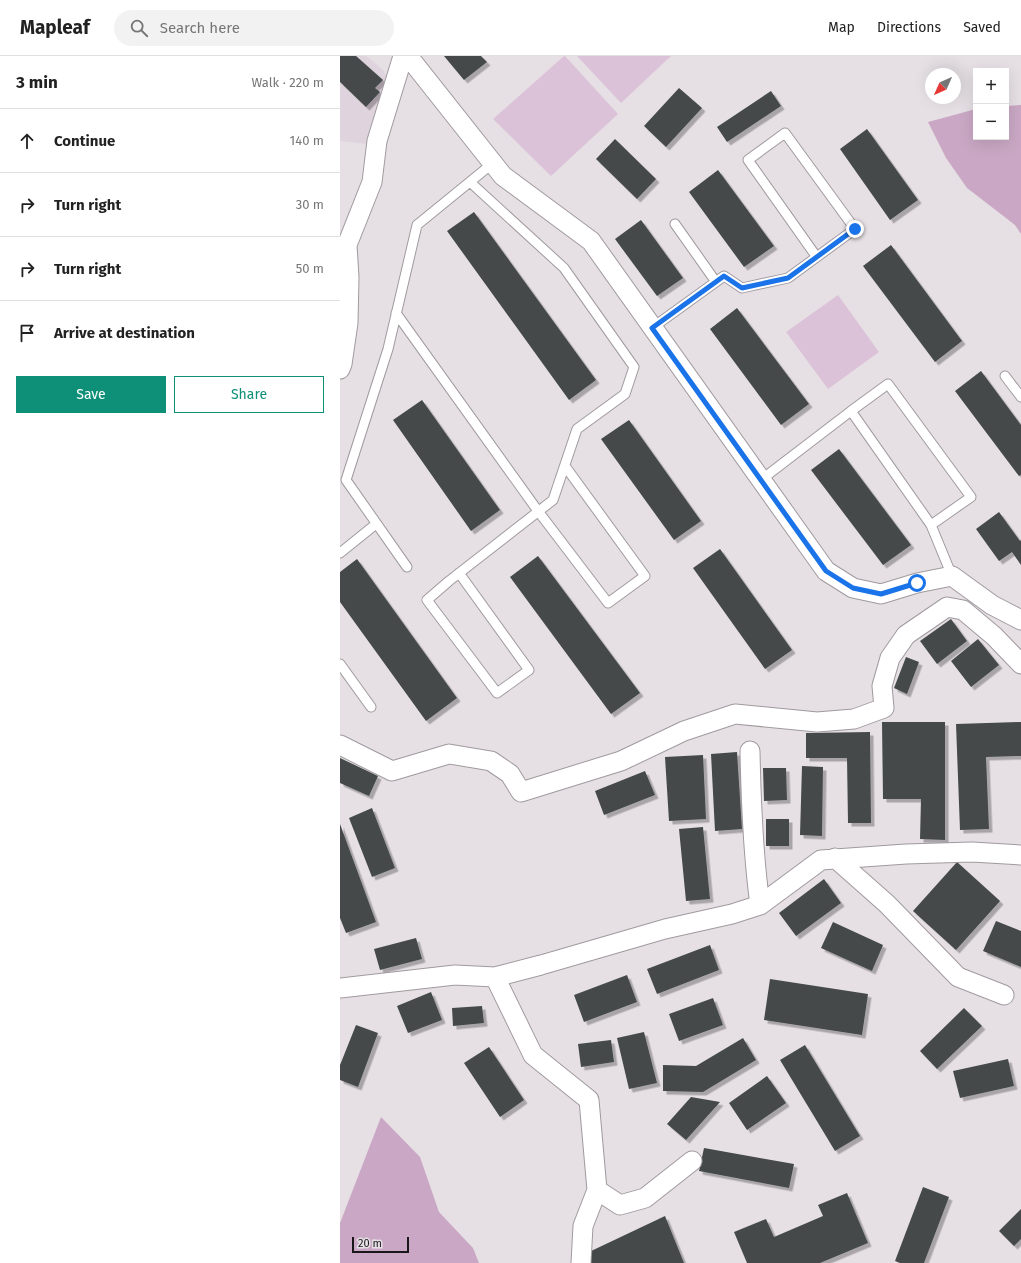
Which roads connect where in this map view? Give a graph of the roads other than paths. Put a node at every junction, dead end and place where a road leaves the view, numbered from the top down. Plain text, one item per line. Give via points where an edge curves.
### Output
1 (403, 56) edge
2 (408, 56) edge
3 (493, 163) junction
4 (470, 182) junction
5 (675, 224) dead end
6 (816, 256) junction
7 (716, 282) junction
8 (396, 313) junction
9 (652, 328) junction
10 (340, 369) edge
11 (1005, 376) dead end
12 (1021, 397) edge
13 (851, 411) junction
14 (565, 466) junction
15 (761, 480) junction
16 (538, 511) junction
17 (376, 524) junction
18 (931, 525) junction
19 (340, 553) edge
20 (407, 567) dead end
21 (459, 573) junction
22 (952, 576) junction
23 (1021, 620) edge
24 (340, 664) edge
25 (1021, 664) edge
26 (371, 706) dead end
27 (340, 745) edge
28 (750, 752) dead end
29 (1021, 855) edge
30 (835, 858) junction
31 (760, 905) junction
32 (495, 977) junction
33 (340, 988) edge
34 (1004, 995) dead end
35 (692, 1160) dead end
36 (597, 1190) junction
37 (581, 1263) edge

1 - 10 street via 377,141 372,182 347,245 348,323
2 - 3 street
3 - 4 lane
3 - 9 street via 503,176 591,241
4 - 8 lane via 417,225
4 - 14 lane via 564,268 634,367 625,394 577,429
5 - 7 lane
6 - 6 lane via 855,229 785,133 748,160
6 - 7 lane via 788,278 742,288 724,276
7 - 9 lane
8 - 16 lane
8 - 17 lane via 388,349 346,480
9 - 15 street
11 - 12 lane
13 - 15 lane
13 - 18 lane
13 - 18 lane via 888,384 971,497
14 - 16 lane via 553,500
14 - 16 lane via 645,576 608,604
15 - 22 street via 826,571 853,588 881,594
16 - 21 lane
17 - 19 lane
17 - 20 lane
18 - 22 lane
21 - 21 lane via 427,600 497,693 529,670
22 - 23 street via 992,606
24 - 26 lane
25 - 27 street via 994,636 963,610 947,607 906,635 890,658 882,686 884,708 854,719 817,722 735,714 684,731 621,761 521,792 510,774 491,761 449,754 392,771
28 - 31 street via 752,815
29 - 30 street via 972,852
30 - 31 street via 821,860
30 - 34 street via 887,904 958,977
31 - 32 street via 732,914 665,928
32 - 33 street via 455,975
32 - 36 street via 533,1055 589,1100
35 - 36 street via 645,1198 620,1205
36 - 37 street via 583,1226

